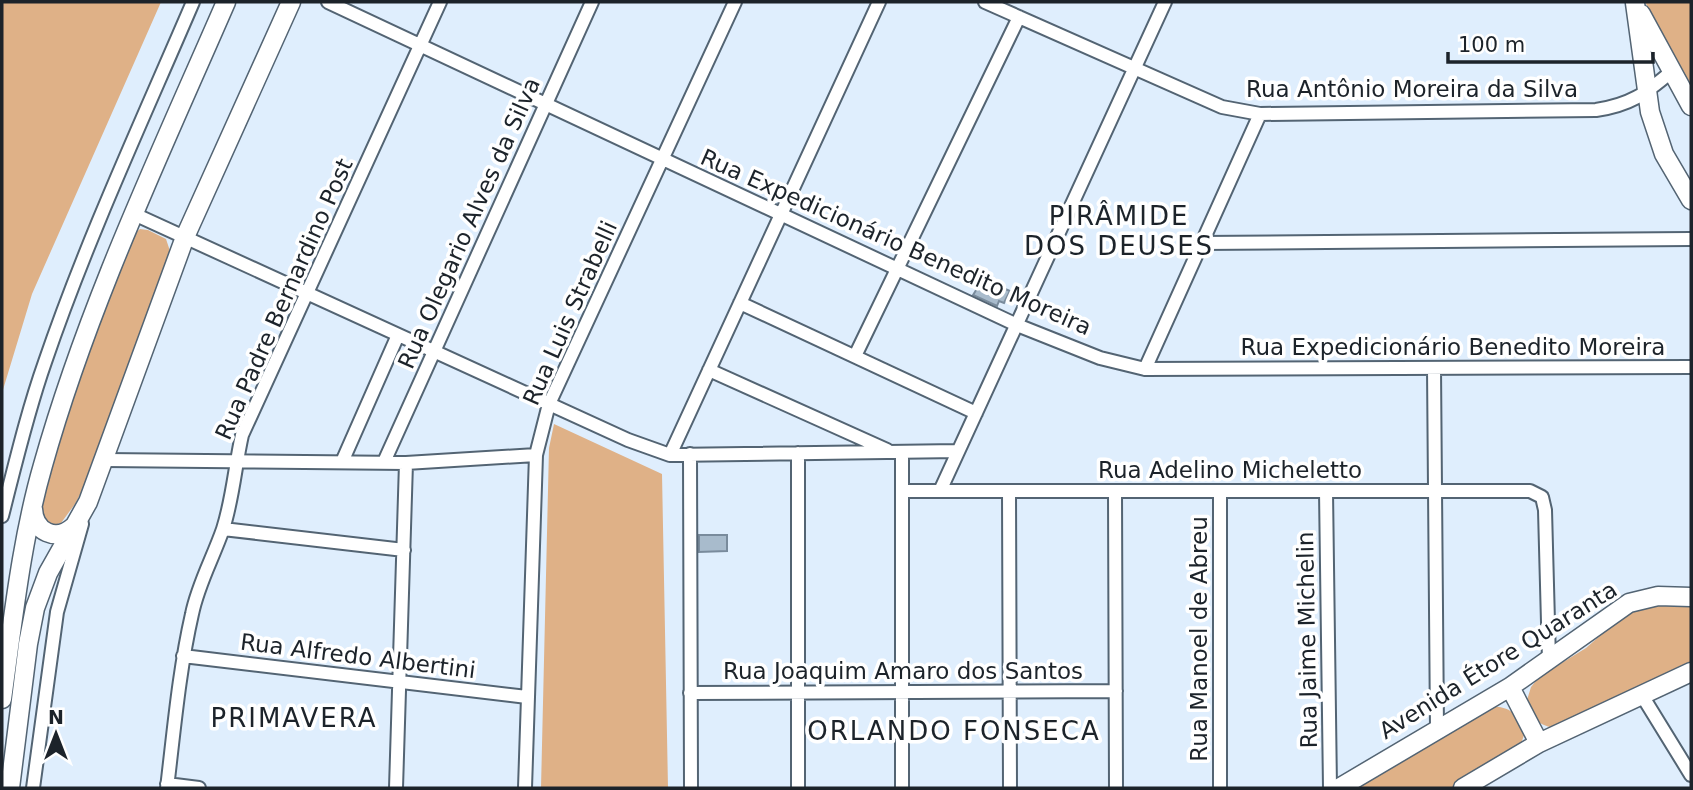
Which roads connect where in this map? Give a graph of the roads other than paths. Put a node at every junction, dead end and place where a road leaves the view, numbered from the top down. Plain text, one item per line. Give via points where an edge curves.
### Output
1 (193, 2) edge
2 (226, 2) edge
3 (291, 2) edge
4 (328, 2) edge
5 (440, 2) edge
6 (592, 2) edge
7 (735, 2) edge
8 (879, 2) edge
9 (985, 2) edge
10 (1165, 2) edge
11 (1635, 3) edge
12 (1019, 17) junction
13 (420, 45) junction
14 (1134, 69) junction
15 (1671, 72) junction
16 (1647, 92) junction
17 (546, 104) junction
18 (1691, 106) edge
19 (1260, 114) junction
20 (662, 159) junction
21 (1691, 200) edge
22 (134, 214) junction
23 (781, 214) junction
24 (185, 237) junction
25 (1691, 239) edge
26 (1202, 243) junction
27 (897, 269) junction
28 (308, 293) junction
29 (740, 303) junction
30 (1017, 325) junction
31 (398, 335) junction
32 (434, 351) junction
33 (855, 356) junction
34 (1691, 367) edge
35 (1434, 368) junction
36 (1145, 369) junction
37 (709, 370) junction
38 (549, 404) junction
39 (976, 413) junction
40 (958, 451) junction
41 (897, 452) junction
42 (797, 453) junction
43 (536, 454) junction
44 (670, 454) junction
45 (690, 454) junction
46 (104, 460) junction
47 (236, 461) junction
48 (342, 462) junction
49 (384, 462) junction
50 (406, 463) junction
51 (902, 491) junction
52 (940, 491) junction
53 (1009, 491) junction
54 (1115, 491) junction
55 (1220, 491) junction
56 (1326, 491) junction
57 (1435, 491) junction
58 (88, 502) junction
59 (33, 509) junction
60 (2, 516) edge
61 (73, 527) junction
62 (223, 529) junction
63 (404, 550) junction
64 (1691, 597) edge
65 (183, 656) junction
66 (1549, 660) junction
67 (1691, 672) edge
68 (399, 682) junction
69 (1510, 687) junction
70 (1010, 691) junction
71 (1116, 691) junction
72 (900, 692) junction
73 (690, 693) junction
74 (798, 693) junction
75 (527, 697) junction
76 (1643, 697) junction
77 (2, 699) edge
78 (1437, 729) junction
79 (1539, 743) junction
80 (1691, 775) edge
81 (167, 786) edge
82 (10, 788) edge
83 (33, 788) edge
84 (199, 788) edge
85 (396, 788) edge
86 (525, 788) edge
87 (691, 788) edge
88 (799, 788) edge
89 (902, 788) edge
90 (1010, 788) edge
91 (1116, 788) edge
92 (1220, 788) edge
93 (1330, 788) edge
94 (1339, 788) edge
95 (1463, 788) edge

1 - 60 street via 69,298 23,434
2 - 22 main road
3 - 24 main road
4 - 13 street, Rua Expedicionário Benedito Moreira
5 - 13 street, Rua Padre Bernardino Post
6 - 17 street, Rua Olegario Alves da Silva
7 - 20 street, Rua Luis Strabelli
8 - 23 street
9 - 12 street, Rua Antônio Moreira da Silva
10 - 14 street
11 - 15 main road
11 - 16 main road
12 - 14 street, Rua Antônio Moreira da Silva
12 - 27 street
13 - 17 street, Rua Expedicionário Benedito Moreira
13 - 28 street, Rua Padre Bernardino Post
14 - 19 street, Rua Antônio Moreira da Silva via 1222,107
14 - 30 street
15 - 16 street, Rua Antônio Moreira da Silva
15 - 18 main road
16 - 19 street, Rua Antônio Moreira da Silva via 1616,107 1596,110
16 - 21 main road via 1664,154
17 - 20 street, Rua Expedicionário Benedito Moreira
17 - 32 street, Rua Olegario Alves da Silva
19 - 26 street
20 - 23 street, Rua Expedicionário Benedito Moreira
20 - 38 street, Rua Luis Strabelli
22 - 24 street
22 - 59 main road via 72,372
23 - 27 street, Rua Expedicionário Benedito Moreira
23 - 29 street
24 - 28 street
24 - 46 main road
25 - 26 street
26 - 36 street
27 - 30 street, Rua Expedicionário Benedito Moreira
27 - 33 street
28 - 31 street
28 - 47 street, Rua Padre Bernardino Post via 242,435
29 - 33 street
29 - 37 street
30 - 36 street, Rua Expedicionário Benedito Moreira via 1100,358
30 - 39 street
31 - 32 street
31 - 48 street
32 - 38 street
32 - 49 street, Rua Olegario Alves da Silva
33 - 39 street
34 - 35 street, Rua Expedicionário Benedito Moreira
35 - 36 street, Rua Expedicionário Benedito Moreira
35 - 57 street
37 - 41 street
37 - 44 street
38 - 43 street, Rua Luis Strabelli
38 - 44 street
39 - 40 street
40 - 41 street
40 - 52 street
41 - 42 street
41 - 51 street
42 - 45 street
42 - 74 street
43 - 50 street
43 - 75 street, Rua Luis Strabelli
44 - 45 street
45 - 73 street
46 - 47 street
46 - 58 main road
47 - 48 street
47 - 62 street, Rua Padre Bernardino Post
48 - 49 street
49 - 50 street
50 - 63 street
51 - 52 street, Rua Adelino Micheletto
51 - 72 street
52 - 53 street, Rua Adelino Micheletto
53 - 54 street, Rua Adelino Micheletto
53 - 70 street
54 - 55 street, Rua Adelino Micheletto
54 - 71 street
55 - 56 street, Rua Adelino Micheletto
55 - 92 street, Rua Manoel de Abreu
56 - 57 street, Rua Adelino Micheletto
56 - 93 street, Rua Jaime Michelin
57 - 66 street, Rua Adelino Micheletto via 1530,491 1542,497
57 - 78 street
58 - 61 main road
58 - 83 street via 57,612
59 - 61 main road via 37,525 46,532 63,534
59 - 77 main road via 20,563
61 - 82 main road via 35,608
62 - 63 street
62 - 65 street, Rua Padre Bernardino Post via 203,575
63 - 68 street
64 - 66 main road, Avenida Étore Quaranta via 1658,596 1629,603
65 - 68 street, Rua Alfredo Albertini
65 - 81 street, Rua Padre Bernardino Post
66 - 69 main road, Avenida Étore Quaranta
67 - 76 main road
68 - 75 street, Rua Alfredo Albertini
68 - 85 street
69 - 78 main road, Avenida Étore Quaranta
69 - 79 main road
70 - 71 street, Rua Joaquim Amaro dos Santos
70 - 72 street, Rua Joaquim Amaro dos Santos
70 - 90 street
71 - 91 street
72 - 74 street, Rua Joaquim Amaro dos Santos
72 - 89 street
73 - 74 street, Rua Joaquim Amaro dos Santos
73 - 87 street
74 - 88 street
75 - 86 street, Rua Luis Strabelli
76 - 79 main road
76 - 80 street
78 - 94 main road, Avenida Étore Quaranta
79 - 95 main road
81 - 84 street

